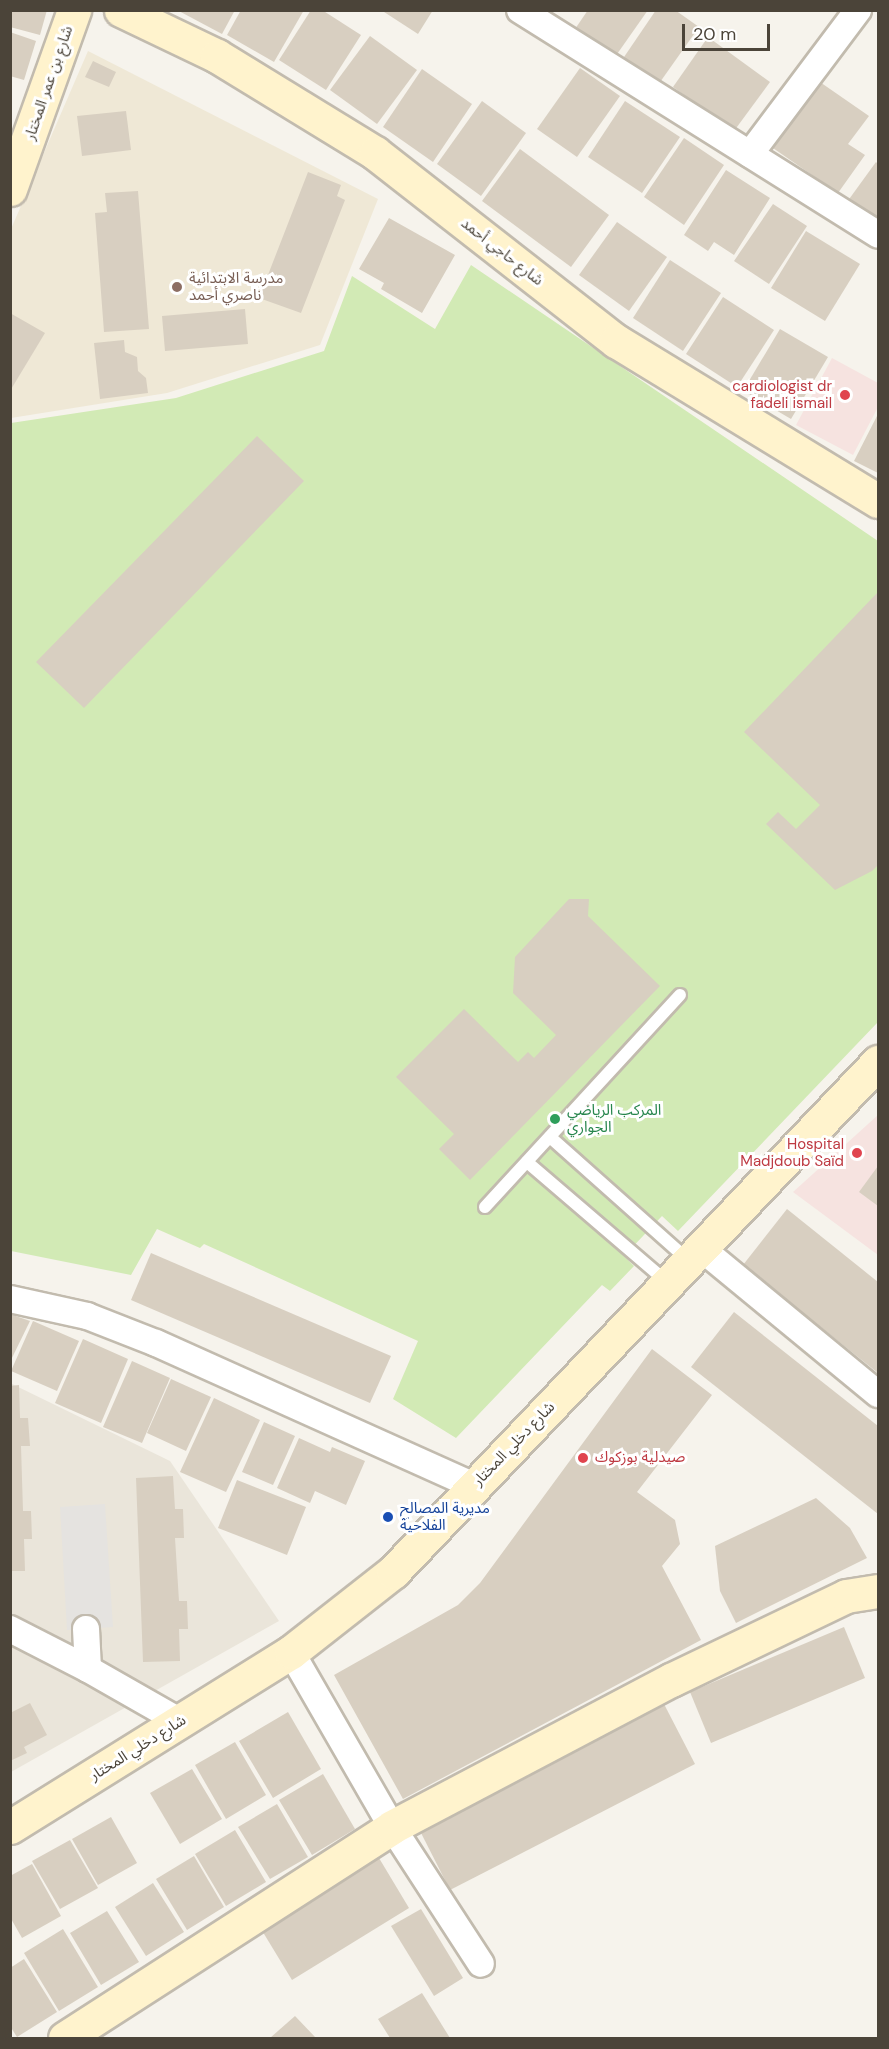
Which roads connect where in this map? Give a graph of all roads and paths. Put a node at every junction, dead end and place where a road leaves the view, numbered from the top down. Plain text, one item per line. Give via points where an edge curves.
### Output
1 (74, 10) edge
2 (121, 10) edge
3 (520, 10) edge
4 (858, 10) edge
5 (750, 154) junction
6 (10, 189) edge
7 (879, 235) edge
8 (879, 501) edge
9 (681, 995) dead end
10 (879, 1062) edge
11 (550, 1137) junction
12 (527, 1162) junction
13 (485, 1207) dead end
14 (686, 1264) junction
15 (10, 1299) edge
16 (879, 1394) edge
17 (474, 1486) junction
18 (879, 1591) edge
19 (10, 1629) edge
20 (86, 1629) dead end
21 (291, 1652) junction
22 (88, 1669) junction
23 (181, 1722) junction
24 (10, 1827) edge
25 (393, 1827) junction
26 (481, 1964) dead end
27 (65, 2038) edge

1 - 6 street, شارع بن عمر المختار
2 - 8 street, شارع حاجي أحمد via 217,56 375,153 616,341
3 - 5 street
4 - 5 street
5 - 7 street
9 - 11 lane
10 - 14 street, شارع دخلي المختار
11 - 12 lane
11 - 14 lane
12 - 13 lane
12 - 14 lane
14 - 16 street
14 - 17 street, شارع دخلي المختار
15 - 17 street via 87,1316 156,1343
17 - 21 street, شارع دخلي المختار via 393,1572
18 - 25 street via 846,1596 702,1665
19 - 22 street
20 - 22 street
21 - 23 street, شارع دخلي المختار
21 - 25 street
22 - 23 street
23 - 24 street, شارع دخلي المختار
25 - 26 street
25 - 27 street

